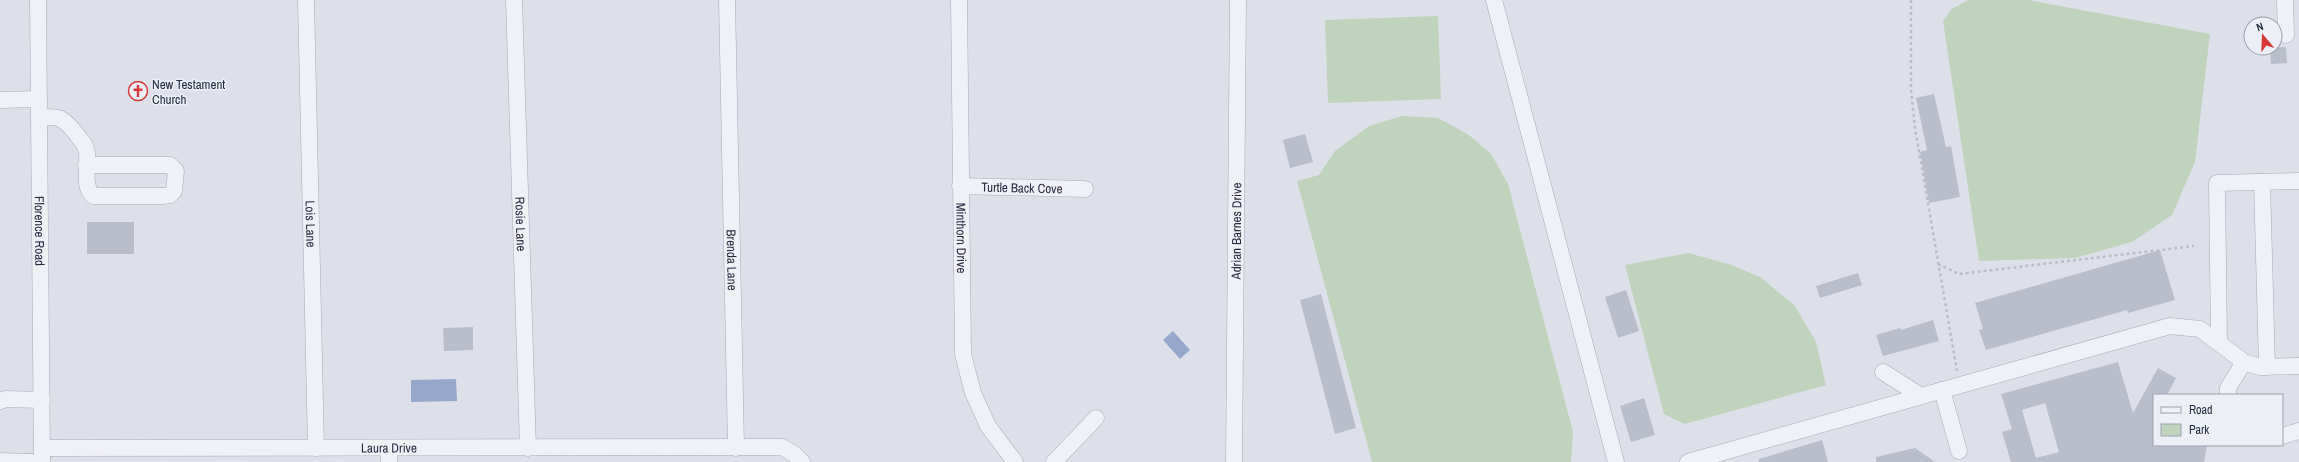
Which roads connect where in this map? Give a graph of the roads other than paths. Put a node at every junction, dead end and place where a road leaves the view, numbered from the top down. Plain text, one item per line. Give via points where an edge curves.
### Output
1 (38, 0) edge
2 (306, 0) edge
3 (514, 0) edge
4 (727, 0) edge
5 (959, 0) edge
6 (1238, 0) edge
7 (1494, 0) edge
8 (2285, 0) edge
9 (2286, 34) dead end
10 (40, 99) junction
11 (0, 100) edge
12 (40, 117) junction
13 (86, 165) junction
14 (2299, 181) edge
15 (2262, 182) junction
16 (960, 186) junction
17 (1085, 190) dead end
18 (2219, 343) junction
19 (2244, 362) junction
20 (2299, 366) edge
21 (2268, 367) junction
22 (1882, 372) dead end
23 (1942, 390) junction
24 (2228, 394) edge
25 (1921, 396) junction
26 (42, 400) junction
27 (0, 401) edge
28 (1096, 418) dead end
29 (2299, 431) edge
30 (2283, 436) edge
31 (316, 448) junction
32 (528, 448) junction
33 (736, 448) junction
34 (1959, 451) dead end
35 (42, 455) edge
36 (176, 455) edge
37 (389, 455) edge
38 (594, 455) edge
39 (0, 461) edge
40 (31, 462) edge
41 (802, 462) edge
42 (1015, 462) edge
43 (1054, 462) edge
44 (1234, 462) edge
45 (1616, 462) edge
46 (1688, 462) edge

1 - 10 street, Florence Road
2 - 31 street, Lois Lane
3 - 32 street, Rosie Lane
4 - 33 street, Brenda Lane
5 - 16 street, Minthorn Drive
6 - 44 street, Adrian Barnes Drive
7 - 45 street
8 - 9 street
10 - 11 street
10 - 12 street, Florence Road
12 - 13 street via 59,117 64,120 86,146
12 - 26 street, Florence Road
13 - 13 street via 87,188 93,196 163,196 174,191 176,171 170,165
14 - 15 street
15 - 18 street via 2217,183
15 - 21 street
16 - 17 street, Turtle Back Cove
16 - 42 street, Minthorn Drive via 963,354 973,392 988,426
18 - 19 street
18 - 23 street via 2200,329 2170,326
19 - 21 street
19 - 24 street via 2228,388
20 - 21 street
22 - 25 street
23 - 25 street
23 - 34 street
25 - 46 street
26 - 27 street
26 - 35 street, Florence Road
28 - 43 street
29 - 30 street
31 - 36 street, Laura Drive
31 - 37 street, Laura Drive
32 - 37 street, Laura Drive
32 - 38 street, Laura Drive
33 - 38 street, Laura Drive
33 - 41 street via 782,448
35 - 36 street, Laura Drive
39 - 40 street

